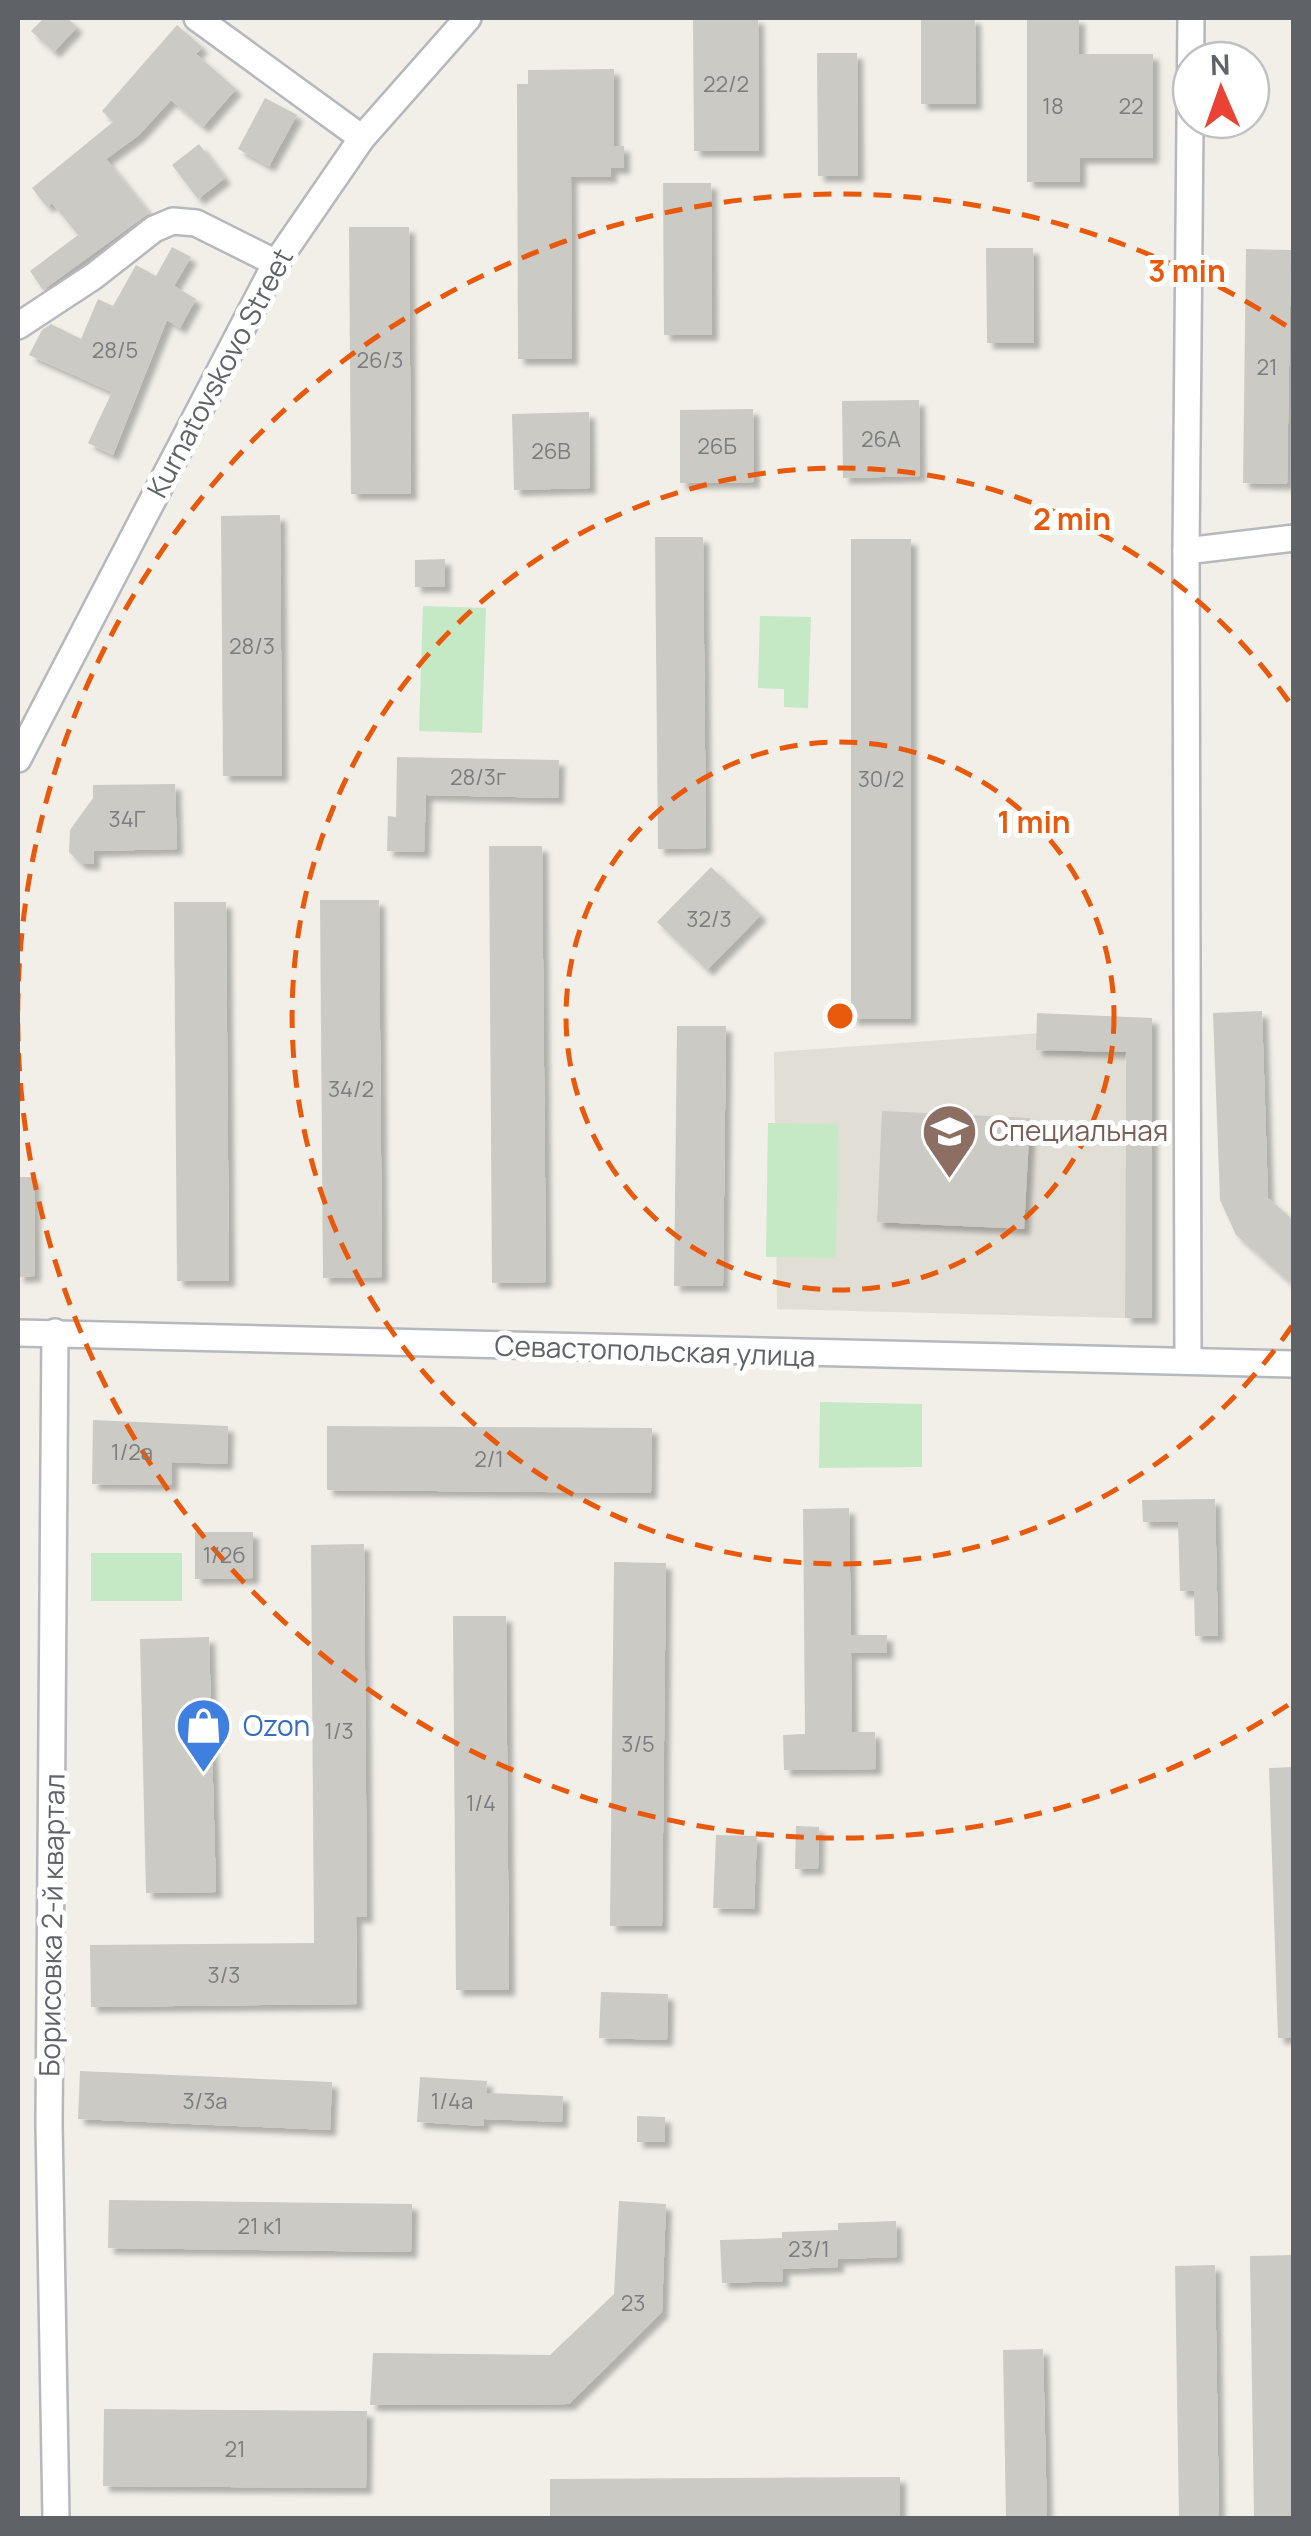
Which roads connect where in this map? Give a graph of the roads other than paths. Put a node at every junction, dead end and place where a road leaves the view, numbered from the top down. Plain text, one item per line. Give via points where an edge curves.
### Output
1 (197, 18) edge
2 (468, 18) edge
3 (1191, 18) edge
4 (362, 138) junction
5 (276, 263) junction
6 (18, 326) edge
7 (1294, 538) edge
8 (1186, 551) junction
9 (18, 759) edge
10 (54, 1332) junction
11 (18, 1333) edge
12 (1188, 1361) junction
13 (1294, 1364) edge
14 (56, 2518) edge

1 - 4 street
2 - 4 street, Kurnatovskovo Street
3 - 8 street
4 - 5 street, Kurnatovskovo Street
5 - 6 street via 196,223 174,221
5 - 9 street, Kurnatovskovo Street
7 - 8 street
8 - 12 street
10 - 11 street, Севастопольская улица
10 - 12 street, Севастопольская улица
10 - 14 street, Борисовка 2-й квартал via 49,2144
12 - 13 street, Севастопольская улица

